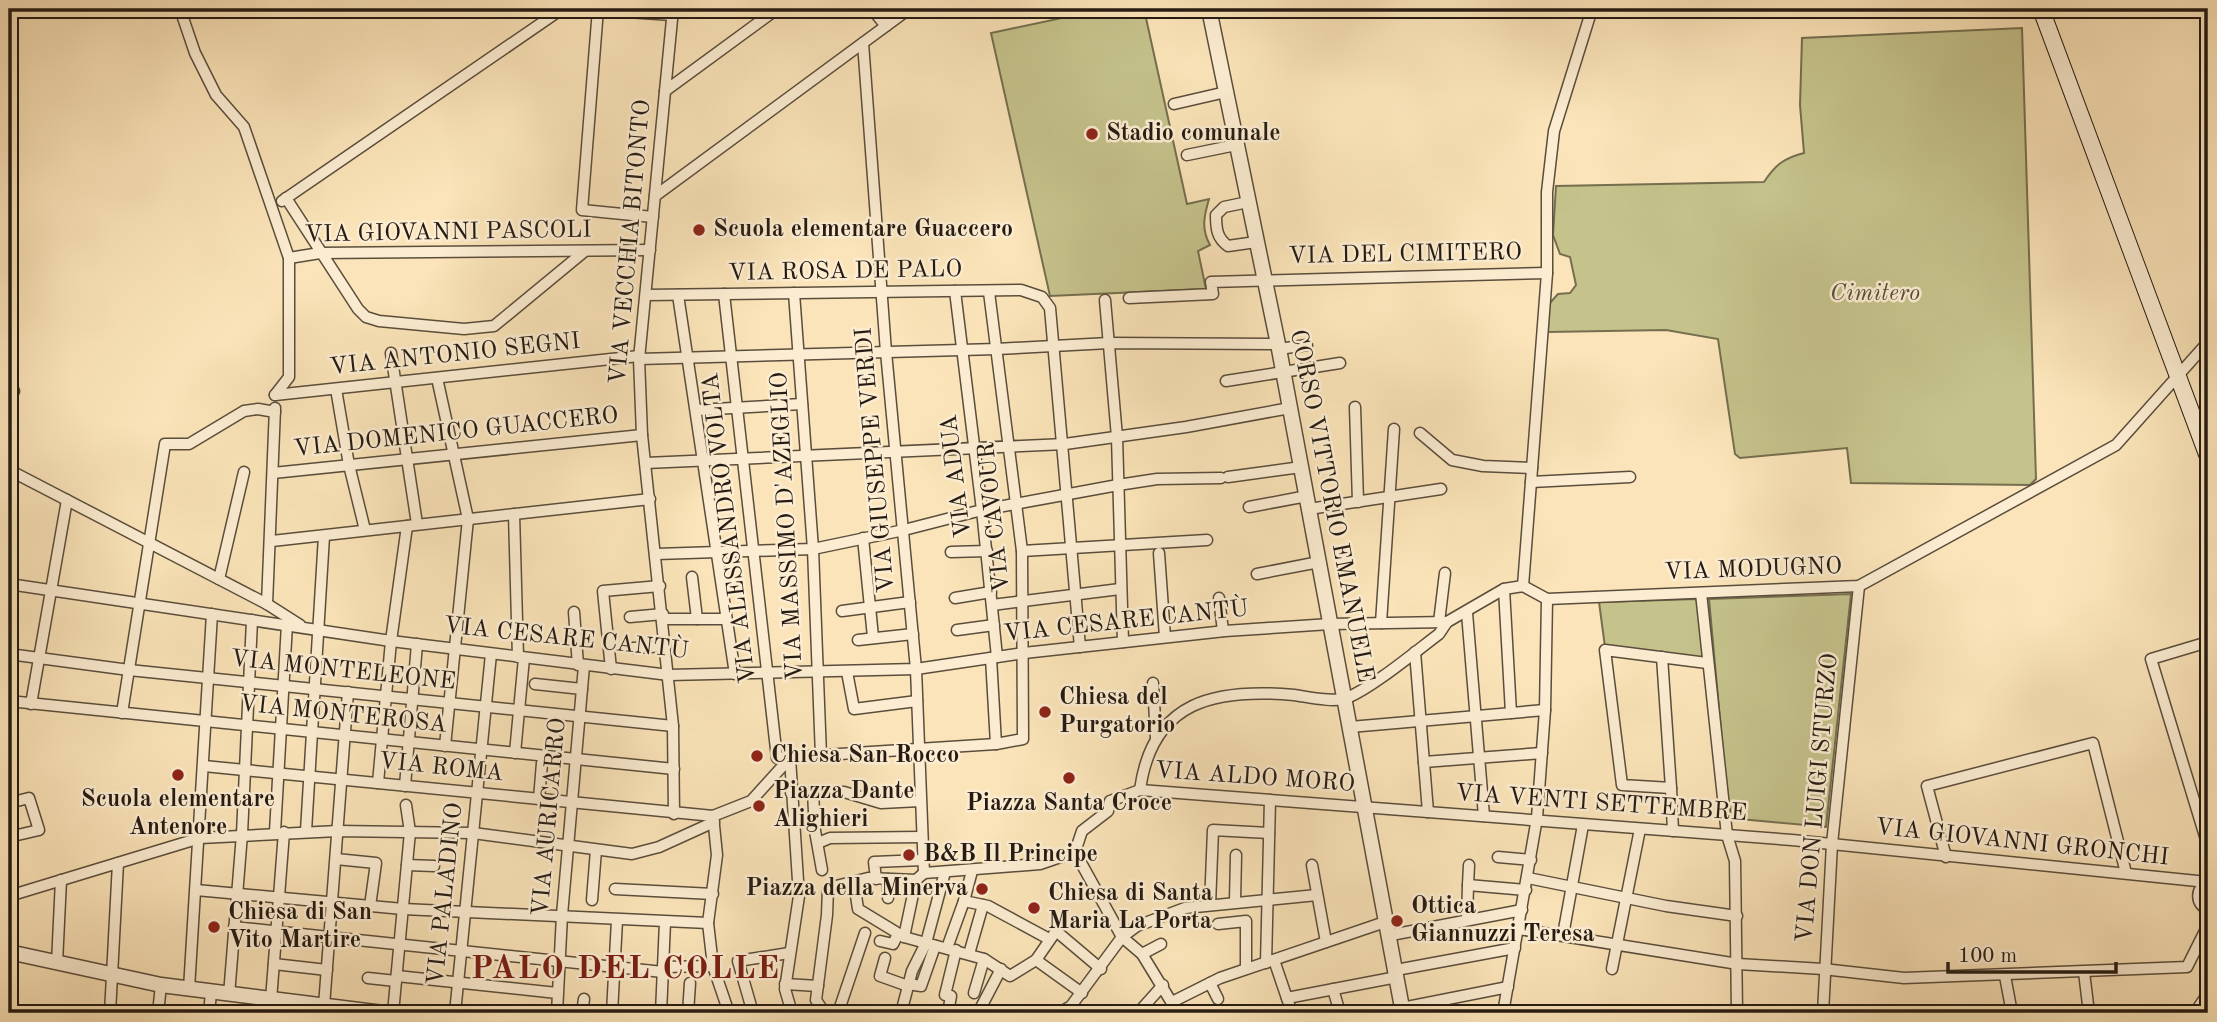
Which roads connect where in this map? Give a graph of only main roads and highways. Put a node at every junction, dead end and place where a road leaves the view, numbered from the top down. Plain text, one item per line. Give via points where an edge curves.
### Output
1 (2041, 9) edge
2 (2208, 457) edge

1 - 2 main road

